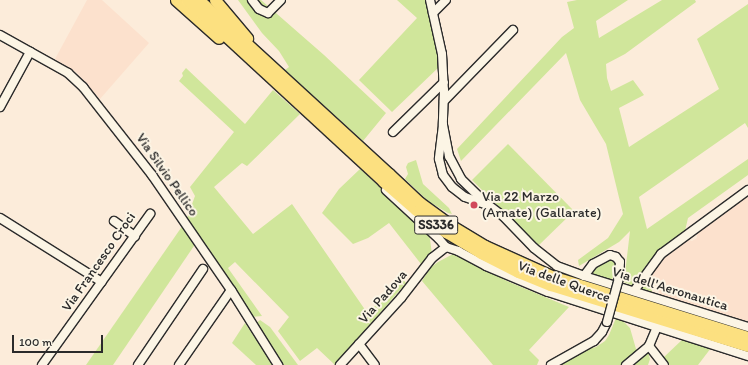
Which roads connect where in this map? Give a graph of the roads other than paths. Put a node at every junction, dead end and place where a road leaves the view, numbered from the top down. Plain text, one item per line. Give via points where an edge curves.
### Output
1 (176, 0) edge
2 (187, 0) edge
3 (198, 0) edge
4 (215, 0) edge
5 (252, 0) edge
6 (281, 0) edge
7 (430, 0) edge
8 (446, 0) edge
9 (433, 13) junction
10 (513, 30) dead end
11 (0, 35) edge
12 (30, 52) junction
13 (260, 62) junction
14 (444, 82) junction
15 (444, 100) junction
16 (0, 107) edge
17 (443, 125) junction
18 (393, 132) dead end
19 (382, 187) dead end
20 (748, 190) edge
21 (487, 204) junction
22 (150, 214) dead end
23 (0, 218) edge
24 (114, 221) dead end
25 (135, 236) junction
26 (446, 247) junction
27 (203, 269) dead end
28 (584, 276) junction
29 (102, 282) junction
30 (231, 290) junction
31 (634, 291) junction
32 (657, 327) junction
33 (748, 327) edge
34 (748, 337) edge
35 (359, 344) junction
36 (649, 346) junction
37 (748, 346) edge
38 (748, 356) edge
39 (42, 365) edge
40 (138, 365) edge
41 (179, 365) edge
42 (278, 365) edge
43 (340, 365) edge
44 (375, 365) edge
45 (551, 365) edge
46 (626, 365) edge
47 (664, 365) edge

1 - 13 highway via 203,26
2 - 13 highway, SS336
3 - 13 highway, SS336
4 - 13 highway via 236,23
5 - 6 street via 263,12 268,12
7 - 9 street
8 - 9 street
9 - 14 street via 442,54
10 - 15 street
11 - 12 street, Via Silvio Pellico
12 - 16 street
12 - 30 street, Via Silvio Pellico via 68,74 83,87 152,175
13 - 34 highway, SS336 via 420,203 485,246 554,277
13 - 37 highway, SS336 via 415,209 481,253 518,272 552,285
14 - 15 street
14 - 18 street
15 - 17 street
17 - 21 street via 454,169
17 - 21 street via 439,159 443,175 452,187 465,197
19 - 26 street
20 - 31 street via 661,254
21 - 28 street, Via dell'Aeronautica via 557,266
22 - 25 street, Via Francesco Croci
23 - 29 street
24 - 25 street
25 - 29 street, Via Francesco Croci
26 - 32 street, Via delle Querce via 458,250 486,266 548,292
26 - 35 street, Via Padova via 432,258 401,298
27 - 40 street
28 - 31 street, Via dell'Aeronautica
28 - 45 street, bridge via 593,264 610,255 620,262 619,278 602,332 594,341
29 - 39 street, Via Francesco Croci
30 - 41 street
30 - 42 street, Via Silvio Pellico
31 - 33 street, Via dell'Aeronautica
32 - 36 street
32 - 38 street, Via delle Querce
35 - 43 street, Via Padova
35 - 44 street
36 - 46 street
36 - 47 street

